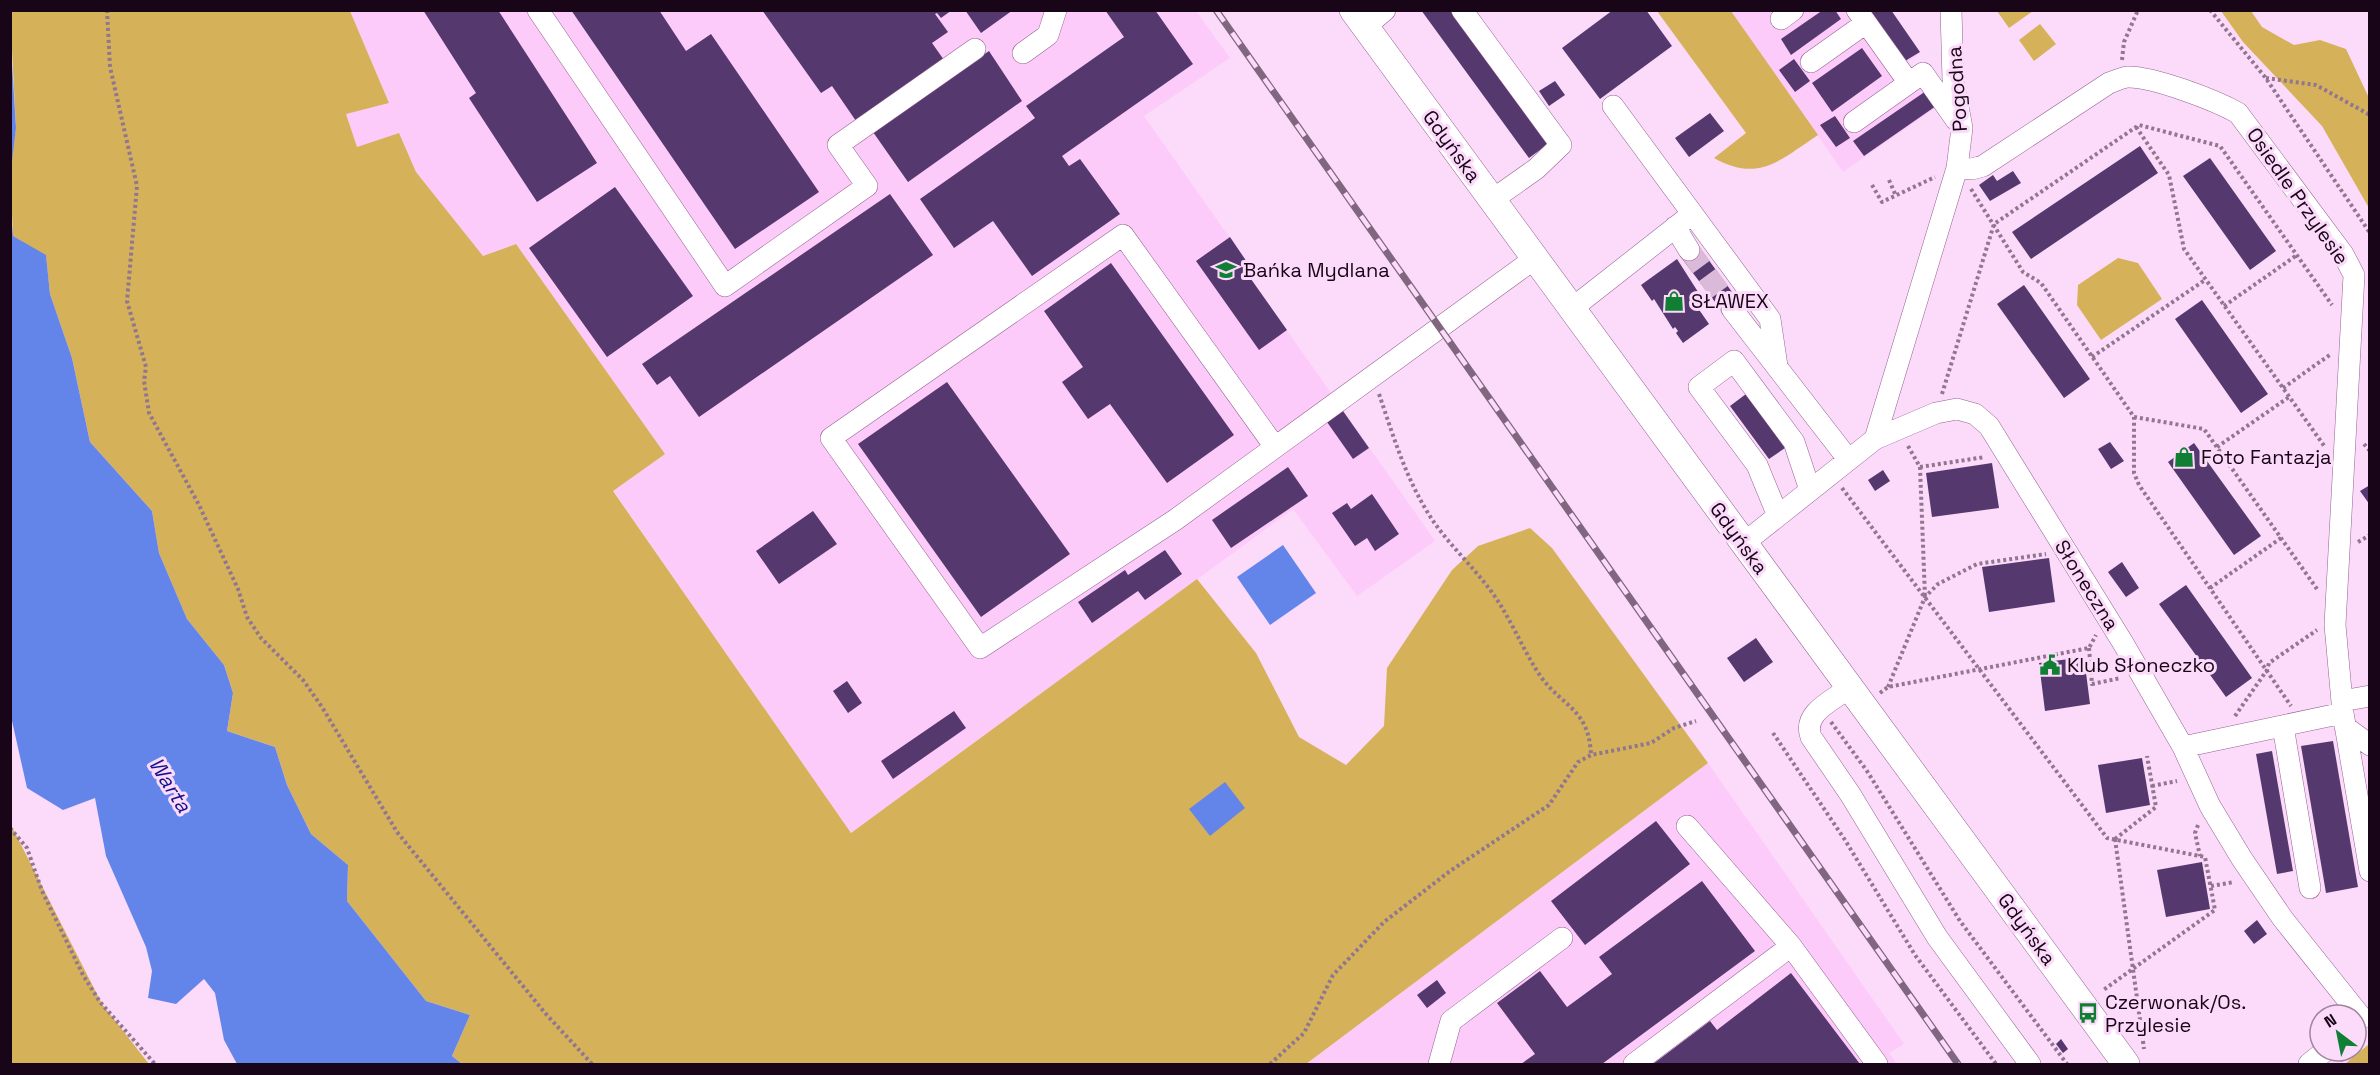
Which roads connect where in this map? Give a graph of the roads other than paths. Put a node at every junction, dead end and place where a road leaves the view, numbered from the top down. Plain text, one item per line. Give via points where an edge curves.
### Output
1 (538, 10) edge
2 (1056, 10) edge
3 (1462, 10) edge
4 (1951, 10) edge
5 (1367, 16) edge
6 (1862, 17) edge
7 (975, 49) dead end
8 (1023, 53) dead end
9 (1811, 62) dead end
10 (1909, 83) junction
11 (1613, 106) dead end
12 (1854, 122) dead end
13 (1962, 128) junction
14 (1957, 168) junction
15 (1492, 200) junction
16 (1683, 221) junction
17 (1689, 250) tunnel mouth
18 (1534, 259) junction
19 (1732, 309) tunnel mouth
20 (1570, 310) junction
21 (1777, 366) junction
22 (1875, 439) junction
23 (1275, 447) junction
24 (1848, 459) junction
25 (1810, 490) junction
26 (1778, 516) junction
27 (1744, 543) junction
28 (1849, 688) junction
29 (2370, 696) edge
30 (2343, 714) junction
31 (2290, 724) junction
32 (2370, 745) edge
33 (2183, 747) junction
34 (1687, 826) dead end
35 (2370, 871) edge
36 (2310, 888) dead end
37 (1562, 938) dead end
38 (1791, 946) junction
39 (2351, 1003) edge
40 (2136, 1063) edge
41 (1439, 1065) edge
42 (1634, 1065) edge
43 (1877, 1065) edge
44 (2030, 1065) edge

1 - 7 street via 725,286 867,186 838,145
2 - 8 street via 1048,35
3 - 15 street via 1561,145 1536,169
4 - 13 street, Pogodna via 1953,81
5 - 15 main road, Gdyńska
6 - 9 street
6 - 10 street
10 - 12 street
10 - 13 street via 1923,73
11 - 16 street
13 - 14 street, Pogodna
14 - 22 street
14 - 30 street, Osiedle Przylesie via 1983,166 2109,83 2125,77 2143,78 2238,113 2343,254 2354,275 2334,625
15 - 18 main road, Gdyńska
16 - 17 street
16 - 20 street
16 - 21 street via 1770,319
18 - 20 main road, Gdyńska
18 - 23 street
19 - 21 street
20 - 27 main road, Gdyńska
21 - 24 street
22 - 24 street, Słoneczna
22 - 33 street, Słoneczna via 1936,413 1957,409 1975,414 1989,426
23 - 23 street via 1175,520 980,648 831,438 1123,235
24 - 25 street, Słoneczna
25 - 26 street, Słoneczna
25 - 26 street via 1794,442 1734,361 1699,387 1757,465
26 - 27 street, Słoneczna
27 - 28 main road, Gdyńska
28 - 40 main road, Gdyńska
28 - 44 street via 1809,719 1811,737 1937,937
29 - 30 street
30 - 31 street
30 - 32 street
30 - 35 street, Osiedle Przylesie
31 - 33 street
31 - 36 street
33 - 39 street, Słoneczna via 2210,806 2242,859 2283,920
34 - 38 street
37 - 41 street via 1451,1021
38 - 42 street
38 - 43 street

